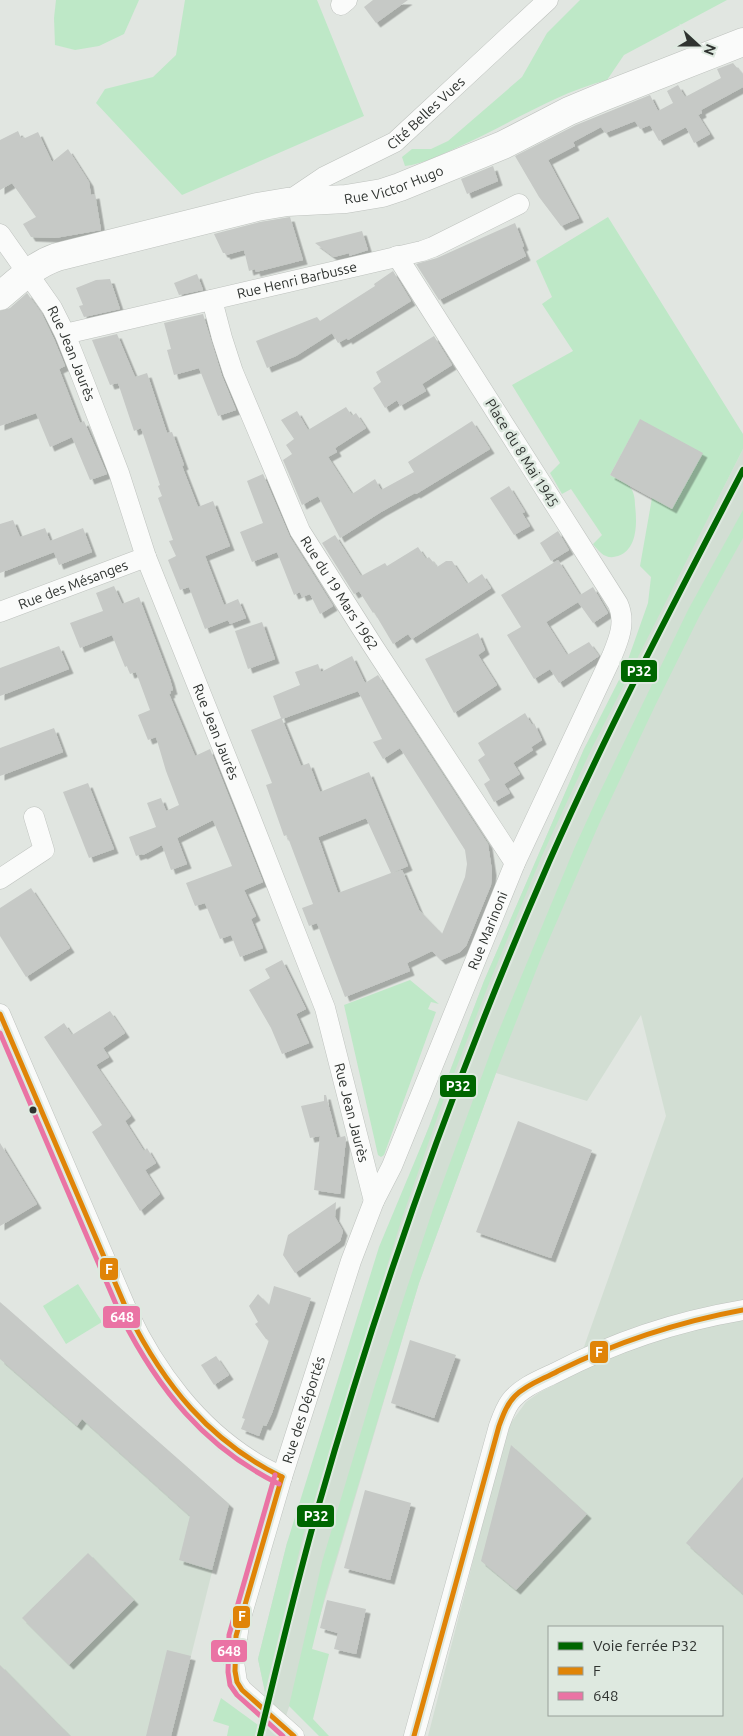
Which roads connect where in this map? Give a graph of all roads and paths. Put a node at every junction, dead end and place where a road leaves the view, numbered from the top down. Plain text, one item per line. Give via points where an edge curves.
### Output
1 (548, 0) edge
2 (743, 42) edge
3 (287, 202) junction
4 (519, 204) dead end
5 (0, 234) edge
6 (397, 256) junction
7 (28, 272) junction
8 (0, 296) edge
9 (212, 300) junction
10 (65, 334) junction
11 (146, 558) junction
12 (0, 612) edge
13 (612, 656) joint
14 (34, 817) dead end
15 (515, 863) junction
16 (0, 879) edge
17 (0, 1014) edge
18 (373, 1205) junction
19 (743, 1310) edge
20 (282, 1477) junction
21 (294, 1736) edge
22 (414, 1736) edge

1 - 3 street, Cité Belles Vues via 400,139 324,177
2 - 3 street, Rue Victor Hugo via 569,111 503,145 400,187 346,199
3 - 7 street, Rue Victor Hugo via 57,257
4 - 6 street, Rue Henri Barbusse via 433,247
5 - 7 street, Rue Jean Jaurès
6 - 9 street, Rue Henri Barbusse
6 - 13 street, Place du 8 Mai 1945 via 622,611 620,634
7 - 8 street, Rue Victor Hugo
7 - 10 street, Rue Jean Jaurès
9 - 10 street, Rue Henri Barbusse
9 - 15 street, Rue du 19 Mars 1962 via 233,372 300,531
10 - 11 street, Rue Jean Jaurès via 119,473
11 - 12 street, Rue des Mésanges
11 - 18 street, Rue Jean Jaurès via 325,1008
13 - 15 street, Rue Marinoni
14 - 16 street via 44,850
15 - 18 street, Rue Marinoni via 392,1166
17 - 20 street via 128,1313 152,1357 184,1401 209,1428 239,1453
18 - 20 street, Rue des Déportés via 351,1261
19 - 22 street via 679,1324 620,1343 536,1382 510,1402 499,1426
20 - 21 street, Rue des Déportés via 239,1624 234,1662 242,1690

